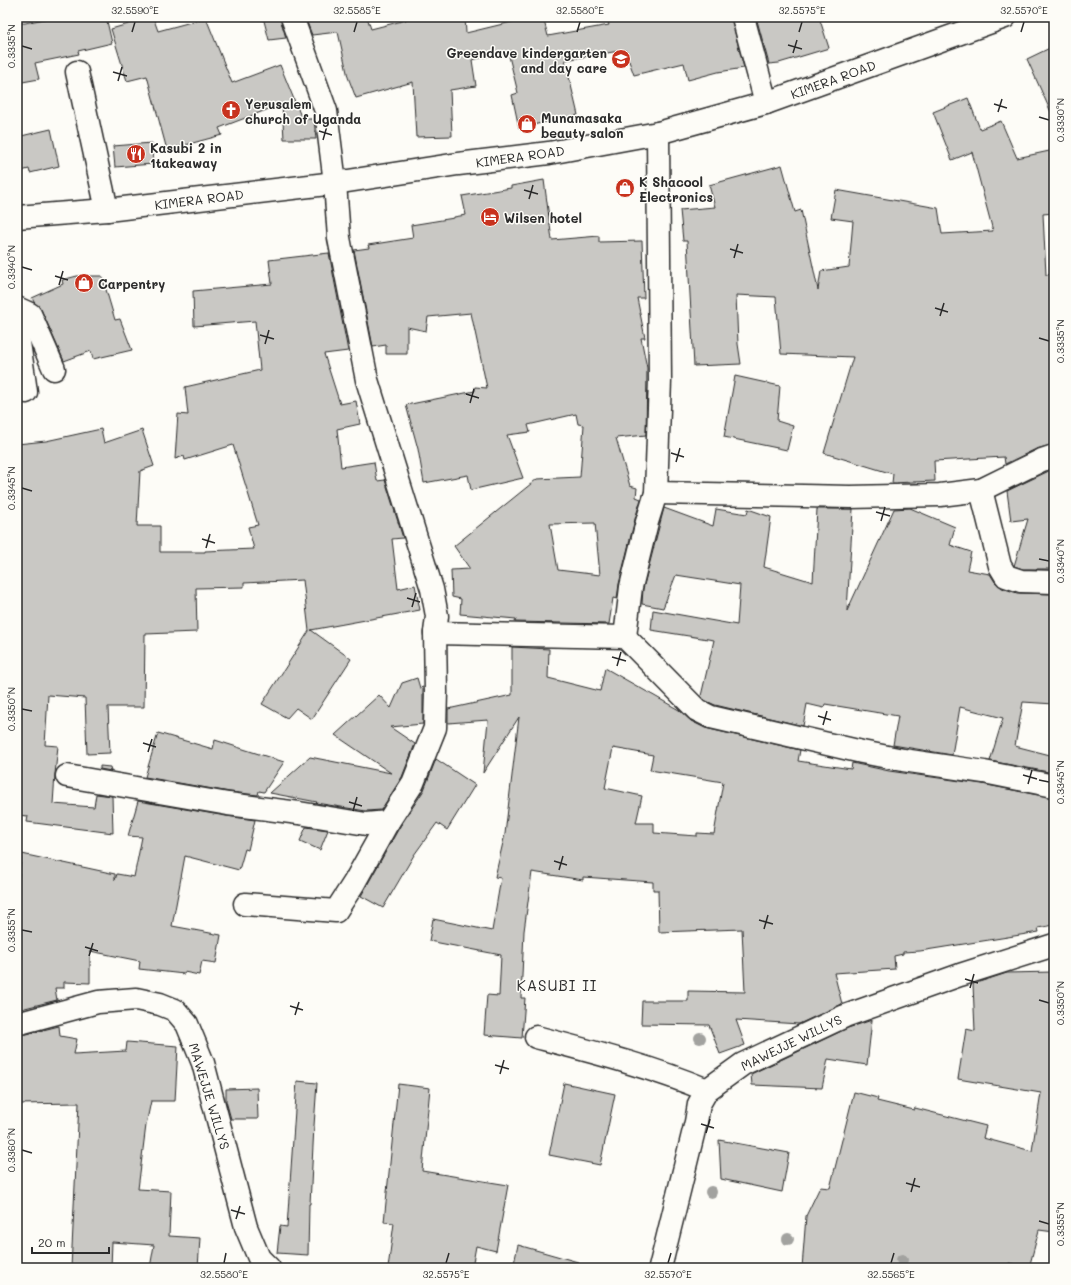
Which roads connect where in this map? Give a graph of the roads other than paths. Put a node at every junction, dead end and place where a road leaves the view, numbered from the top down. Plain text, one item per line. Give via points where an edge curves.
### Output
1 (292, 17) edge
2 (742, 17) edge
3 (1005, 17) edge
4 (77, 72) dead end
5 (766, 103) junction
6 (658, 133) junction
7 (335, 183) junction
8 (107, 210) junction
9 (17, 217) edge
10 (17, 308) edge
11 (17, 328) edge
12 (54, 369) dead end
13 (26, 392) dead end
14 (1054, 456) edge
15 (981, 490) junction
16 (656, 493) junction
17 (1054, 582) edge
18 (436, 633) junction
19 (625, 637) junction
20 (67, 776) dead end
21 (1054, 786) edge
22 (388, 822) junction
23 (245, 904) dead end
24 (1054, 945) edge
25 (17, 1023) edge
26 (536, 1037) dead end
27 (707, 1090) junction
28 (269, 1268) edge
29 (660, 1268) edge

1 - 7 street via 326,111
2 - 5 street
3 - 5 street, KIMERA ROAD
4 - 8 street
5 - 6 street, KIMERA ROAD
6 - 7 street, KIMERA ROAD via 549,153
6 - 16 street via 660,380
7 - 8 street, KIMERA ROAD
7 - 18 street via 338,238 367,380 432,589 437,616
8 - 9 street, KIMERA ROAD
10 - 12 street via 30,314
11 - 13 street
14 - 15 street
15 - 16 street via 940,495 850,497
15 - 17 street via 1000,566 1006,576 1021,581
16 - 19 street via 646,522 631,587
18 - 19 street
18 - 22 street via 435,728 413,783
19 - 21 street via 697,710 711,717 889,757
20 - 22 street via 228,804 300,812 366,824
22 - 23 street via 336,912
24 - 27 street, MAWEJJE WILLYS via 845,1016 743,1064
25 - 28 street, MAWEJJE WILLYS via 98,1002 136,1000 160,1004 175,1010 186,1024 203,1063 246,1227 259,1258
26 - 27 street via 595,1052 682,1079
27 - 29 street, MAWEJJE WILLYS via 699,1104

